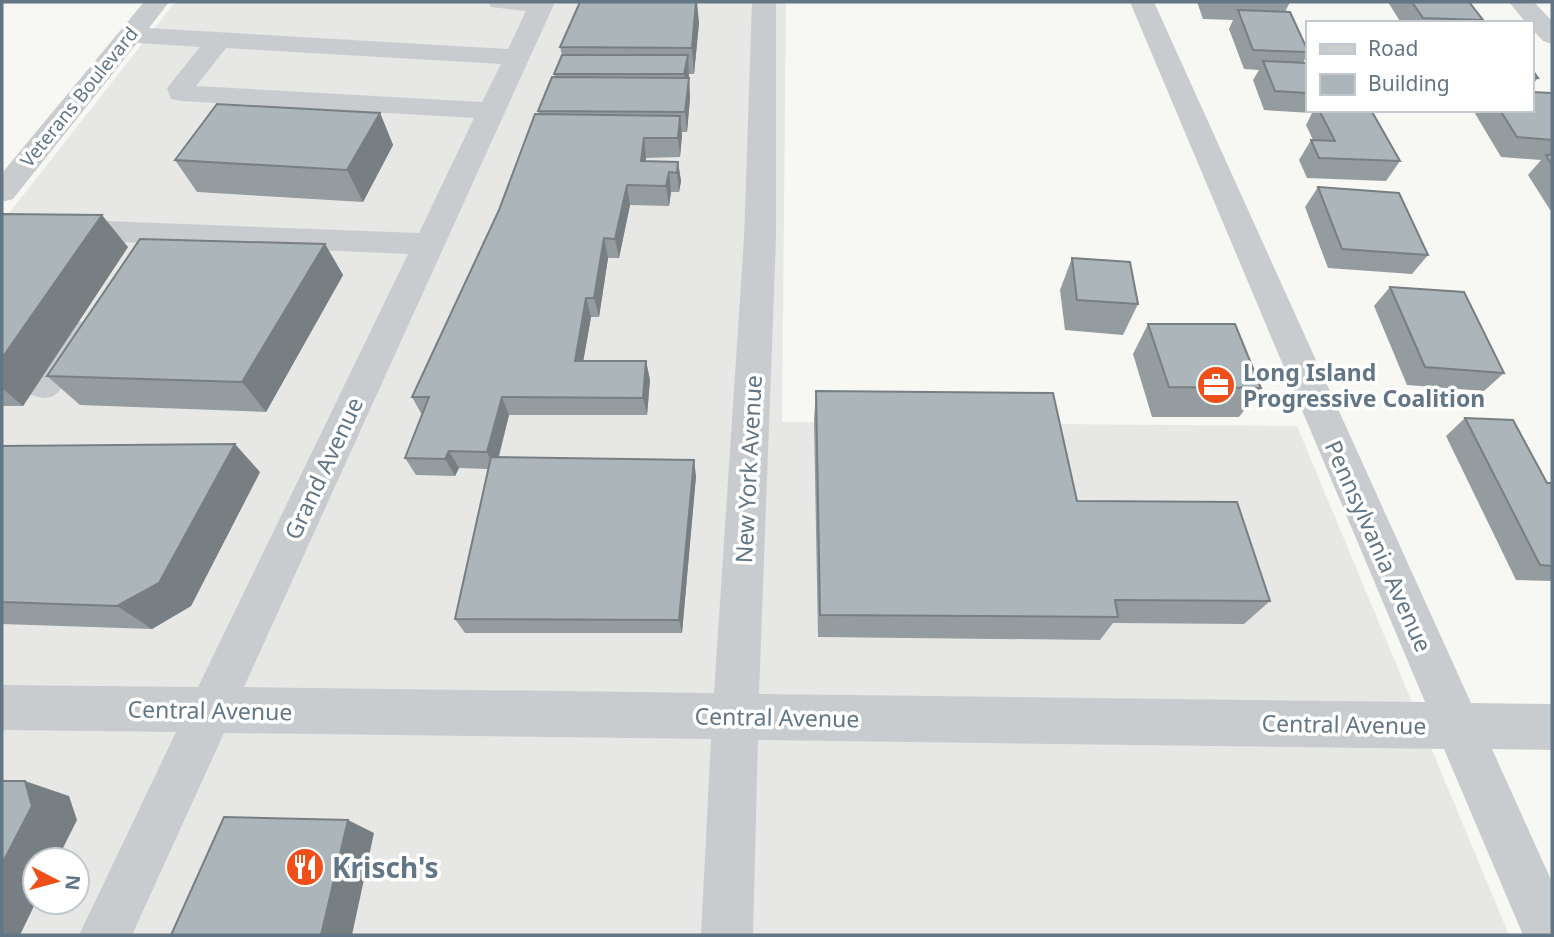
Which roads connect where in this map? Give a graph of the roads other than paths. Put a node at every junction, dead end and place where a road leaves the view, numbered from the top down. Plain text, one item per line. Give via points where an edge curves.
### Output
1 (157, 2) edge
2 (500, 2) edge
3 (764, 2) edge
4 (1142, 2) edge
5 (1521, 2) edge
6 (542, 3) edge
7 (130, 35) junction
8 (1552, 36) edge
9 (219, 40) junction
10 (517, 57) junction
11 (492, 111) junction
12 (2, 192) edge
13 (2, 227) edge
14 (144, 233) junction
15 (429, 244) junction
16 (123, 266) edge
17 (94, 309) edge
18 (44, 385) dead end
19 (2, 707) edge
20 (209, 710) junction
21 (735, 717) junction
22 (1458, 726) junction
23 (1552, 727) edge
24 (106, 935) edge
25 (727, 935) edge
26 (1549, 935) edge

1 - 7 street, Veterans Boulevard
2 - 6 street
3 - 21 street, New York Avenue via 760,239
4 - 22 street, Pennsylvania Avenue
5 - 8 street
6 - 10 street, Grand Avenue
7 - 9 street
7 - 12 street, Veterans Boulevard
9 - 10 street
9 - 11 street via 180,88 181,93
10 - 11 street, Grand Avenue
11 - 15 street, Grand Avenue
13 - 14 street
14 - 15 street
14 - 16 street
15 - 20 street, Grand Avenue
17 - 18 street
19 - 20 street, Central Avenue
20 - 21 street, Central Avenue
20 - 24 street, Grand Avenue
21 - 22 street, Central Avenue
21 - 25 street, New York Avenue
22 - 23 street, Central Avenue
22 - 26 street, Pennsylvania Avenue

